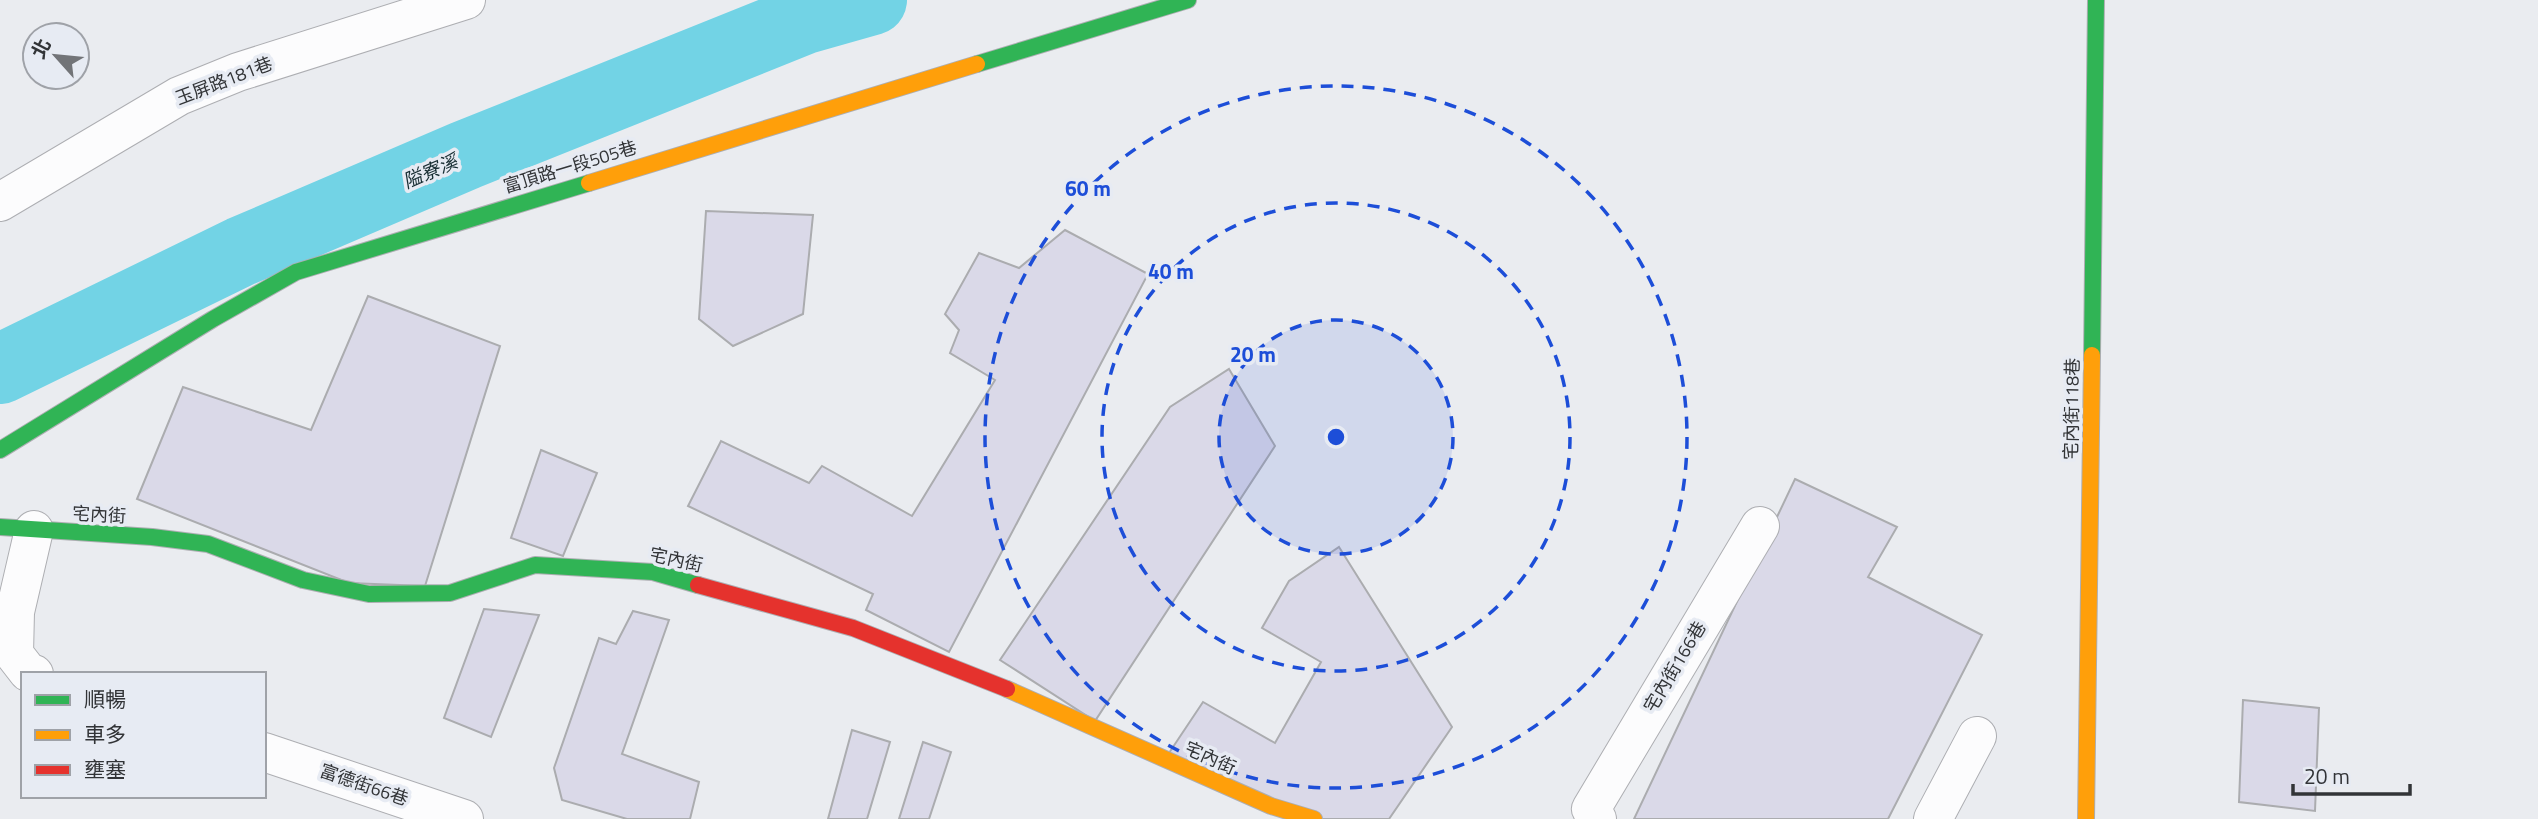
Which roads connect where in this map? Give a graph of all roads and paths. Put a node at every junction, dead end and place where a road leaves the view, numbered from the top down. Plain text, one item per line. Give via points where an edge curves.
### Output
1 (466, 0) edge
2 (1188, 0) edge
3 (2096, 0) edge
4 (0, 202) edge
5 (0, 450) edge
6 (1760, 526) dead end
7 (17, 529) edge
8 (28, 672) edge
9 (1977, 736) dead end
10 (266, 753) edge
11 (1594, 814) edge
12 (464, 819) edge
13 (1314, 819) edge
14 (1933, 819) edge
15 (2086, 819) edge

1 - 4 street, 玉屏路181巷 via 238,72 179,96
2 - 5 street, 富頂路一段505巷 via 296,272
3 - 15 street, 宅內街118巷
6 - 11 street, 宅內街166巷
7 - 8 street via 13,654
7 - 13 street, 宅內街 via 208,544 303,580 369,594 450,593 535,565 653,572 853,628 1028,698 1271,806
9 - 14 street
10 - 12 street, 富德街66巷

